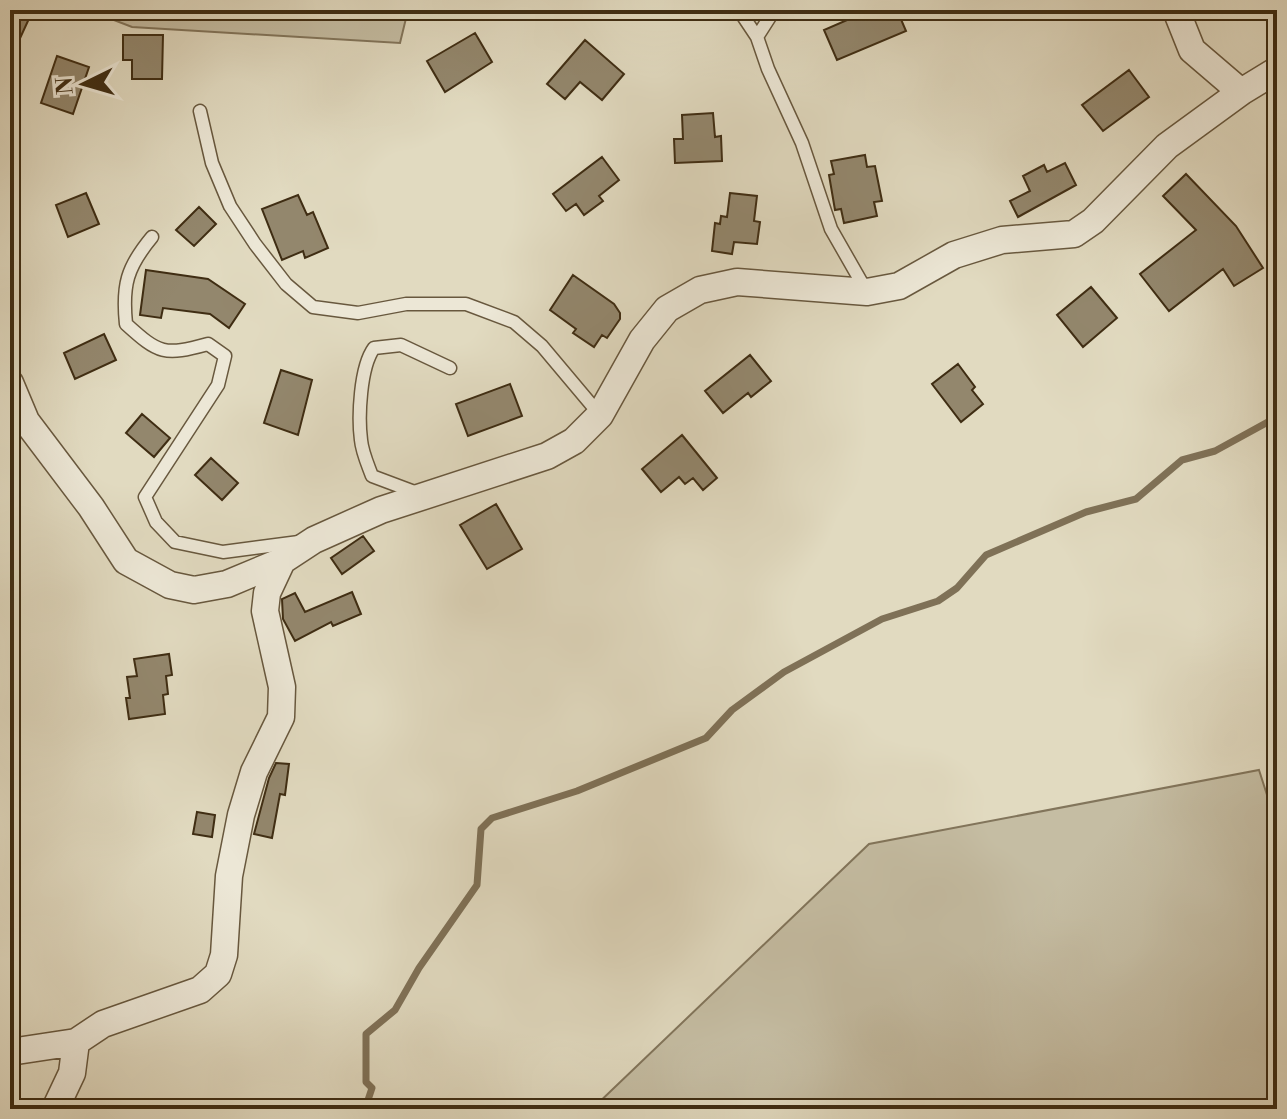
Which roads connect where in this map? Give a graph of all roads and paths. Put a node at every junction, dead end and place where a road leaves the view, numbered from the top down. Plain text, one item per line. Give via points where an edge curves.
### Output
1 (739, 10) edge
2 (778, 10) edge
3 (1176, 10) edge
4 (757, 37) junction
5 (1277, 70) edge
6 (1241, 92) junction
7 (200, 111) dead end
8 (152, 237) dead end
9 (867, 292) junction
10 (450, 368) dead end
11 (10, 383) edge
12 (600, 415) junction
13 (426, 496) junction
14 (314, 540) junction
15 (282, 561) junction
16 (76, 1042) junction
17 (10, 1052) edge
18 (55, 1109) edge

1 - 4 lane
2 - 4 lane
3 - 6 street via 1192,50
4 - 9 lane via 831,229
5 - 6 street
6 - 9 street via 1167,146 1074,234 1002,240 954,255 899,286
7 - 12 lane via 212,163 230,206 286,284 313,307 358,313 406,304 466,304 514,322 542,346
8 - 14 lane via 134,258 123,293 126,324 150,346 177,353 208,344 225,356 218,385 145,497 156,522 175,542 223,552
9 - 12 street via 737,282 700,290 667,309 642,340
10 - 13 lane via 401,345 374,348 367,357 361,442 372,476
11 - 15 street via 26,421 126,561 170,585 194,590 227,584
12 - 13 street via 574,441 547,456
13 - 14 street
14 - 15 street
15 - 16 street via 265,611 282,687 281,717 254,772 241,815 218,974 200,990 103,1024
16 - 17 street
16 - 18 street via 72,1073

